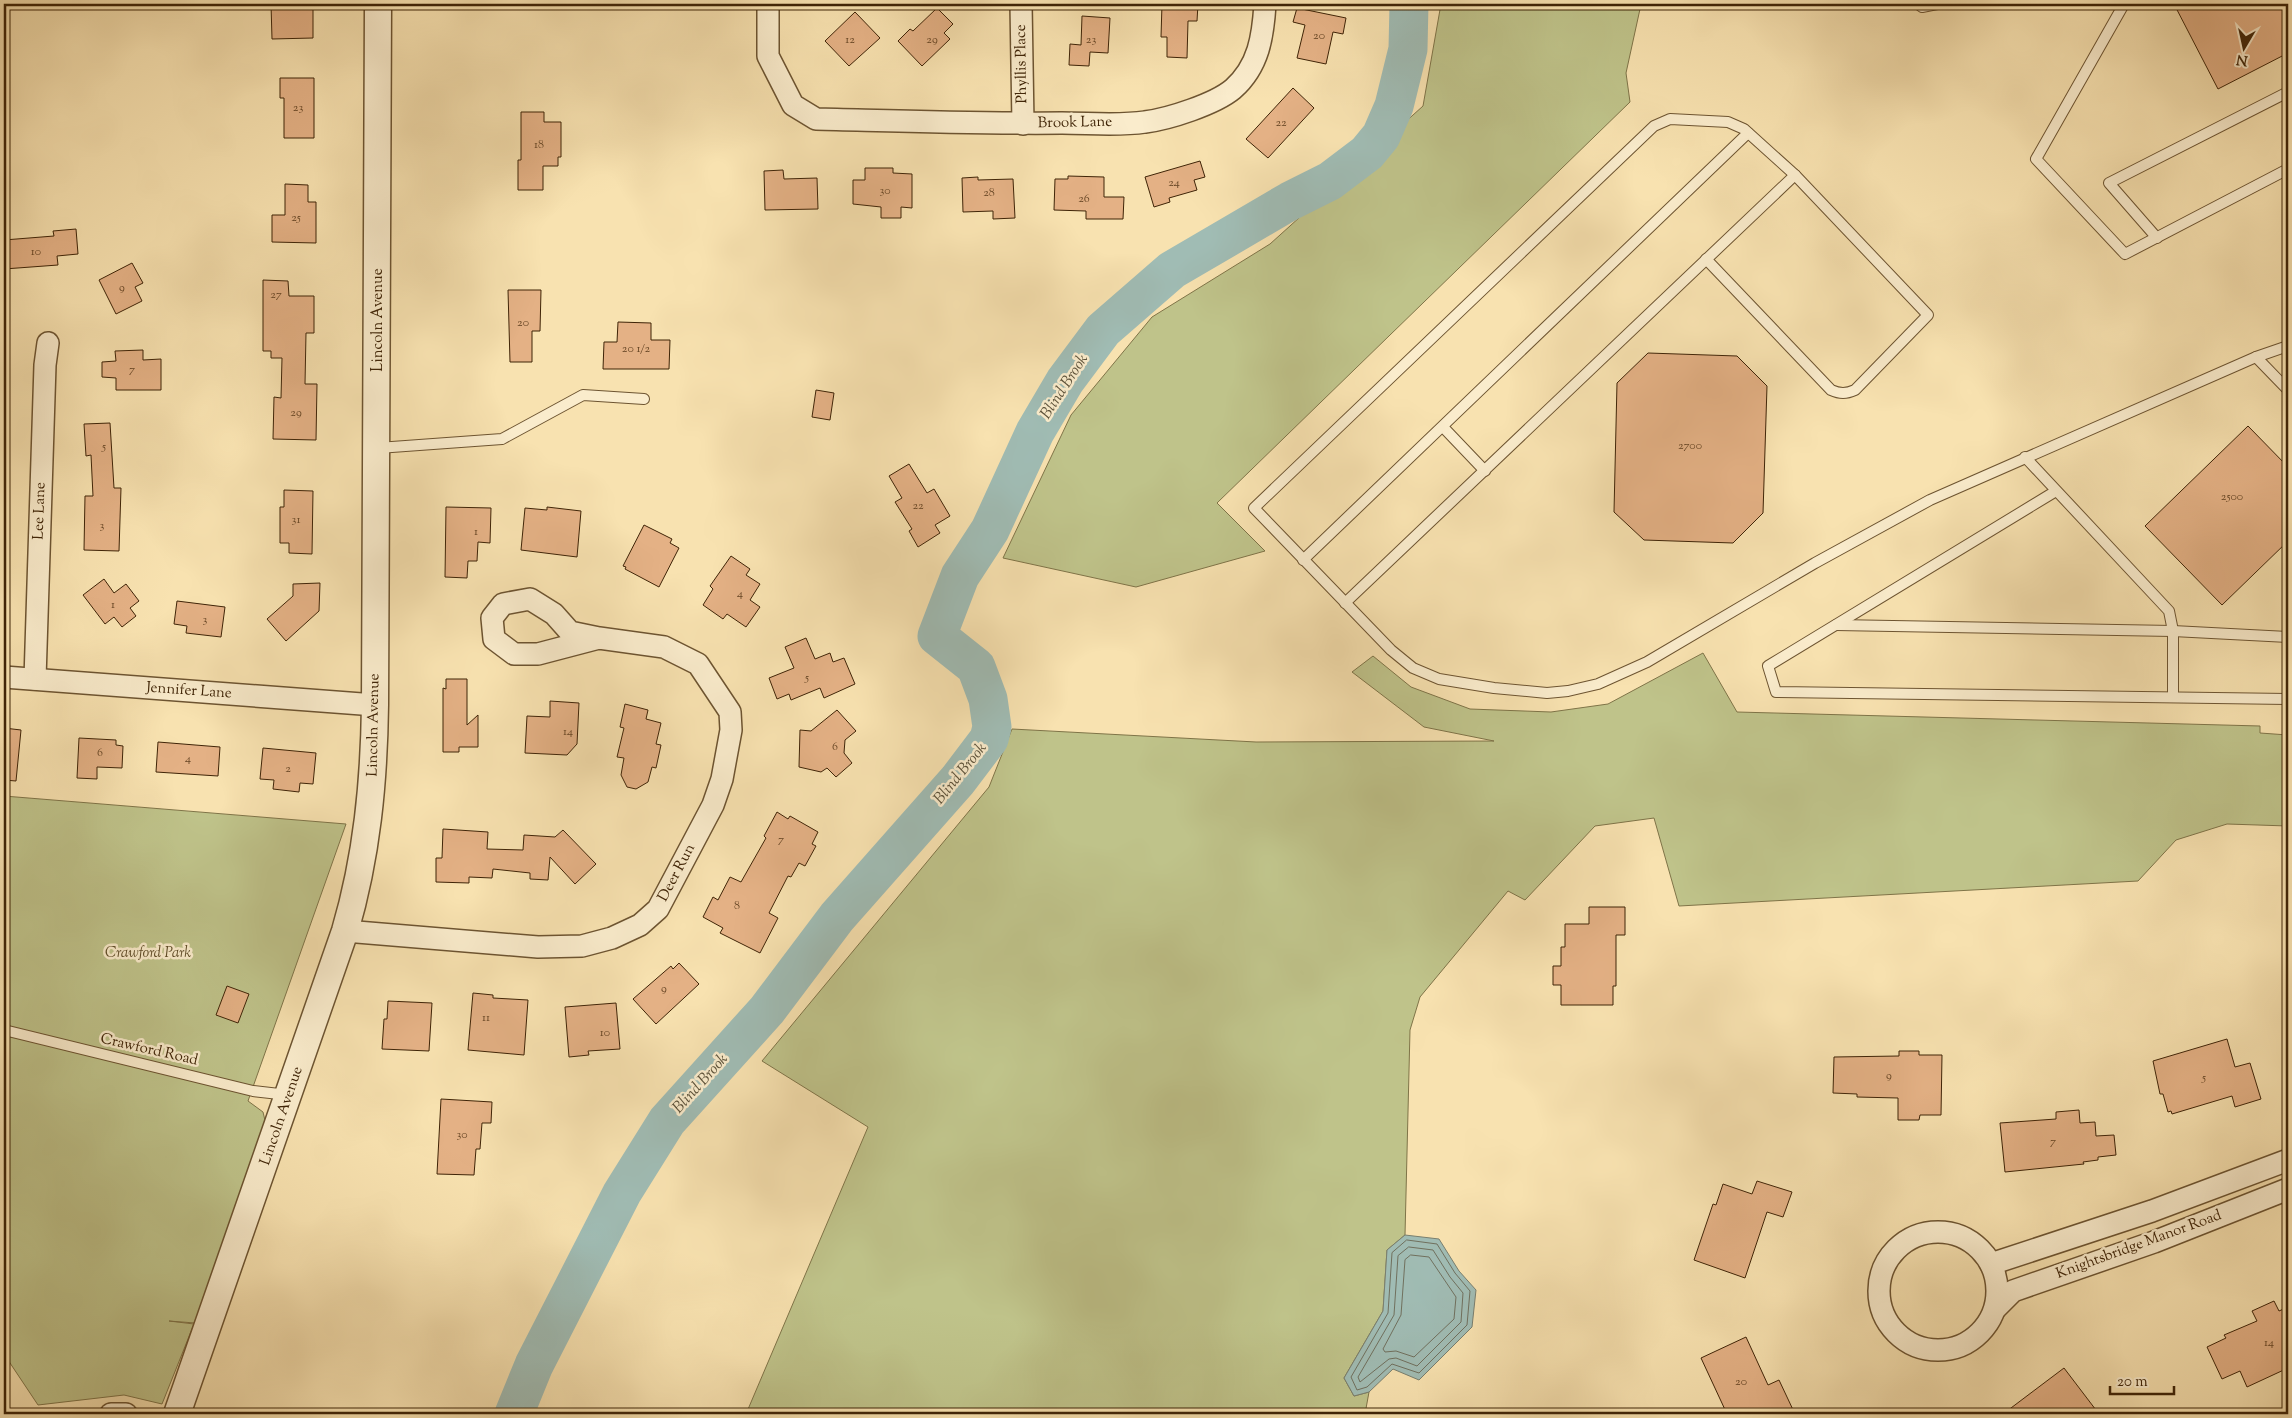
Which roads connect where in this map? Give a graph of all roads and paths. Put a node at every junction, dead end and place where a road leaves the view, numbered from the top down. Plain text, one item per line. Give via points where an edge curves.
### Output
1 (378, 4) edge
2 (768, 4) edge
3 (1020, 4) edge
4 (1265, 4) edge
5 (1918, 4) edge
6 (1937, 4) edge
7 (2124, 4) edge
8 (2288, 92) edge
9 (1022, 124) junction
10 (1748, 133) junction
11 (2288, 169) edge
12 (1795, 175) junction
13 (2156, 238) junction
14 (1706, 260) junction
15 (48, 343) dead end
16 (2288, 346) edge
17 (2256, 357) junction
18 (2288, 390) edge
19 (644, 399) dead end
20 (1443, 427) junction
21 (378, 448) junction
22 (2025, 457) junction
23 (1485, 471) junction
24 (2056, 491) junction
25 (1303, 560) junction
26 (1346, 604) junction
27 (1835, 625) junction
28 (2173, 631) junction
29 (599, 638) dead end
30 (2288, 638) edge
31 (4, 678) edge
32 (35, 679) junction
33 (2173, 697) junction
34 (2288, 700) edge
35 (375, 705) junction
36 (345, 931) junction
37 (4, 1030) edge
38 (289, 1096) junction
39 (2288, 1160) edge
40 (2288, 1189) edge
41 (1992, 1264) junction
42 (1995, 1308) junction
43 (111, 1414) edge
44 (126, 1414) edge
45 (177, 1414) edge

1 - 21 street, Lincoln Avenue
2 - 9 street, Brook Lane via 768,56 793,105 816,119
3 - 9 street, Phyllis Place
4 - 9 street, Brook Lane via 1264,32 1251,68 1232,90 1194,110 1145,122
5 - 6 lane
7 - 13 lane via 2036,158 2125,254
8 - 13 lane via 2109,183
10 - 12 lane
10 - 20 lane
10 - 25 lane via 1728,122 1670,119 1654,126 1254,508
11 - 13 lane
12 - 14 lane
12 - 14 lane via 1928,315 1855,390 1847,394 1831,390
14 - 23 lane
15 - 32 street, Lee Lane
16 - 17 lane
17 - 18 lane
17 - 22 lane
19 - 21 lane via 583,395 502,439
20 - 23 lane
20 - 25 lane
21 - 35 street, Lincoln Avenue
22 - 24 lane
22 - 26 lane via 1930,500 1815,563 1648,662 1598,684 1568,691 1532,693 1439,679 1414,668 1390,650
23 - 26 lane
24 - 27 lane
24 - 28 lane via 2169,611
25 - 26 lane
27 - 28 lane
27 - 33 lane via 1768,666 1776,692
28 - 30 lane
28 - 33 lane
29 - 36 street, Deer Run via 664,647 698,664 730,712 731,730 714,805 658,909 640,924 612,938 582,946 538,947
31 - 32 street, Jennifer Lane
32 - 35 street, Jennifer Lane
33 - 34 lane
35 - 36 street, Lincoln Avenue via 374,772 368,824 356,895
36 - 38 street, Lincoln Avenue
37 - 38 lane, Crawford Road via 254,1091
38 - 45 street, Lincoln Avenue
39 - 41 street, Knightsbridge Manor Road via 2152,1211
40 - 42 street, Knightsbridge Manor Road via 2154,1242 2013,1291
41 - 42 street, Knightsbridge Manor Road via 1998,1288
41 - 42 street, Knightsbridge Manor Road via 1979,1248 1962,1237 1941,1232 1920,1235 1901,1244 1887,1260 1879,1280 1879,1300 1886,1320 1903,1340 1922,1349 1943,1351 1965,1345 1982,1333
43 - 44 street

